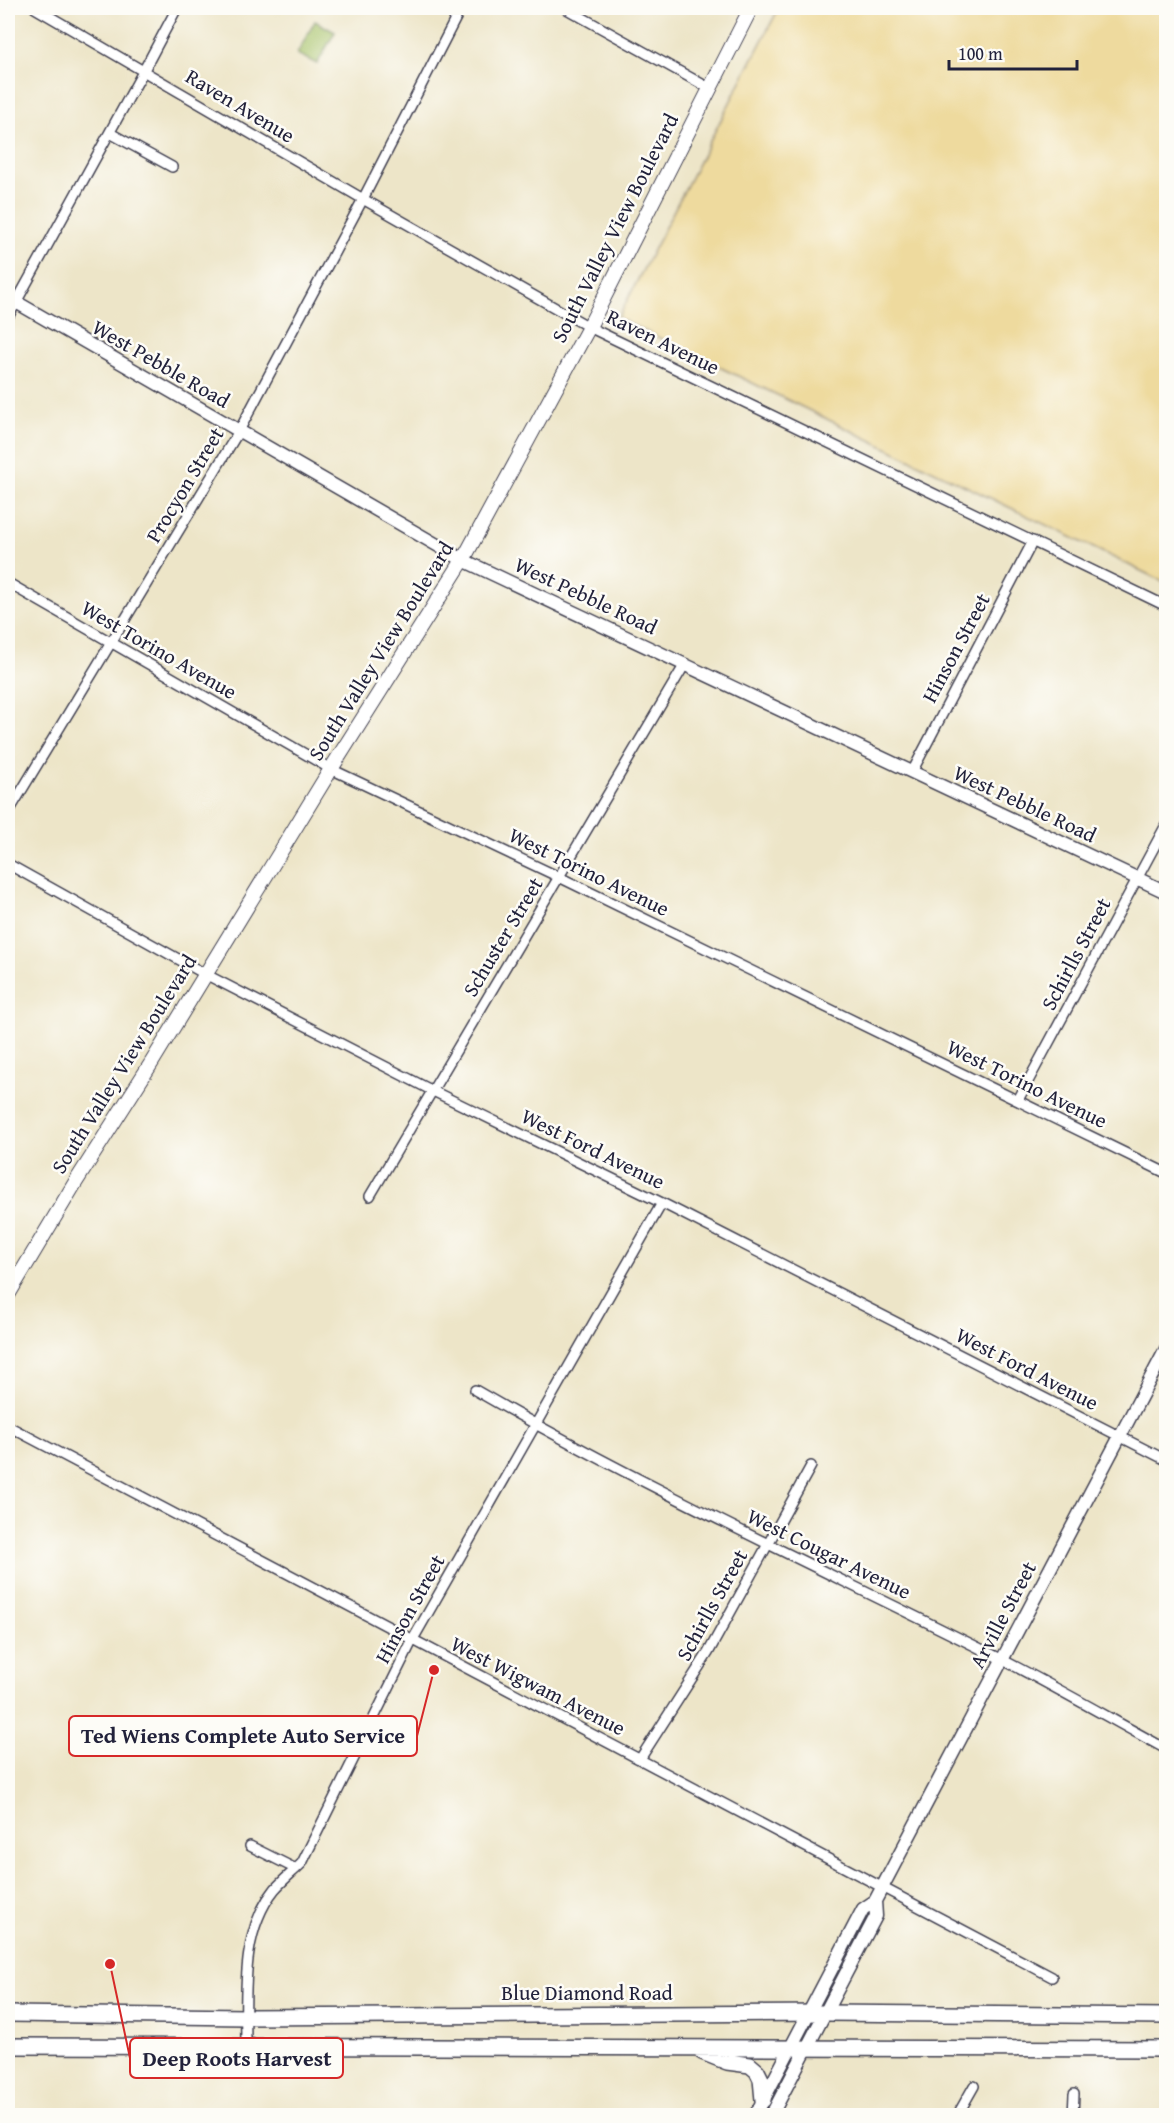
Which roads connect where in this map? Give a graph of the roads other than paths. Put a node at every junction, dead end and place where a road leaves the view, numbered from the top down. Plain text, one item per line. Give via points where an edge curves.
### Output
1 (36, 8) edge
2 (177, 8) edge
3 (460, 8) edge
4 (566, 8) edge
5 (751, 8) edge
6 (144, 70) junction
7 (709, 88) junction
8 (110, 133) junction
9 (172, 167) dead end
10 (363, 199) junction
11 (12, 301) edge
12 (8, 317) edge
13 (589, 327) junction
14 (239, 431) junction
15 (1033, 541) junction
16 (463, 560) junction
17 (8, 583) edge
18 (1167, 606) edge
19 (111, 643) junction
20 (685, 664) junction
21 (331, 769) junction
22 (912, 771) junction
23 (8, 813) edge
24 (1167, 825) edge
25 (8, 864) edge
26 (559, 877) junction
27 (1138, 878) junction
28 (1167, 892) edge
29 (205, 974) junction
30 (433, 1091) junction
31 (1018, 1100) junction
32 (1167, 1173) edge
33 (370, 1196) dead end
34 (662, 1203) junction
35 (8, 1295) edge
36 (1167, 1348) edge
37 (475, 1390) dead end
38 (535, 1425) junction
39 (8, 1426) edge
40 (1121, 1436) junction
41 (1167, 1460) edge
42 (811, 1466) dead end
43 (767, 1544) junction
44 (412, 1641) junction
45 (1001, 1659) junction
46 (1167, 1749) edge
47 (640, 1759) junction
48 (250, 1846) dead end
49 (296, 1869) junction
50 (882, 1887) junction
51 (875, 1901) junction
52 (1053, 1977) dead end
53 (809, 2013) junction
54 (825, 2013) junction
55 (8, 2014) edge
56 (1167, 2016) edge
57 (246, 2017) junction
58 (8, 2046) edge
59 (246, 2048) junction
60 (691, 2048) junction
61 (798, 2048) junction
62 (1167, 2049) edge
63 (974, 2085) dead end
64 (1074, 2094) dead end
65 (763, 2100) junction
66 (755, 2115) edge
67 (771, 2115) edge
68 (957, 2115) edge
69 (1073, 2115) edge

1 - 6 street, Raven Avenue
2 - 6 street
3 - 10 street, Procyon Street
4 - 7 street
5 - 7 main road, South Valley View Boulevard
6 - 8 street
6 - 10 street, Raven Avenue
7 - 13 main road, South Valley View Boulevard
8 - 9 street
8 - 11 street
10 - 13 street, Raven Avenue
10 - 14 street, Procyon Street
11 - 12 street
11 - 14 street, West Pebble Road
13 - 15 street, Raven Avenue
13 - 16 main road, South Valley View Boulevard
14 - 16 street, West Pebble Road
14 - 19 street, Procyon Street
15 - 18 street, Raven Avenue
15 - 22 street, Hinson Street
16 - 20 street, West Pebble Road
16 - 21 main road, South Valley View Boulevard
17 - 19 street, West Torino Avenue
19 - 21 street, West Torino Avenue
19 - 23 street, Procyon Street
20 - 22 street, West Pebble Road
20 - 26 street, Schuster Street
21 - 26 street, West Torino Avenue
21 - 29 main road, South Valley View Boulevard
22 - 27 street, West Pebble Road
24 - 27 street, Schirlls Street
25 - 29 street, West Ford Avenue
26 - 30 street, Schuster Street
26 - 31 street, West Torino Avenue
27 - 28 street, West Pebble Road
27 - 31 street, Schirlls Street
29 - 30 street, West Ford Avenue
29 - 35 main road, South Valley View Boulevard
30 - 33 street, Schuster Street
30 - 34 street, West Ford Avenue
31 - 32 street, West Torino Avenue
34 - 38 street, Hinson Street
34 - 40 street, West Ford Avenue
36 - 40 street, Arville Street
37 - 38 street, West Cougar Avenue
38 - 43 street, West Cougar Avenue
38 - 44 street, Hinson Street
39 - 44 street, West Wigwam Avenue
40 - 41 street, West Ford Avenue
40 - 45 street, Arville Street
42 - 43 street, Schirlls Street
43 - 45 street, West Cougar Avenue
43 - 47 street, Schirlls Street via 708,1653
44 - 47 street, West Wigwam Avenue
44 - 49 street, Hinson Street
45 - 46 street, West Cougar Avenue
45 - 50 street, Arville Street
47 - 50 street, West Wigwam Avenue
48 - 49 street
49 - 57 street, Hinson Street via 276,1888 252,1935
50 - 51 street, Arville Street
50 - 52 street, West Wigwam Avenue
51 - 53 street, Arville Street via 863,1909
51 - 54 street, Arville Street via 876,1916
53 - 54 highway, Blue Diamond Road
53 - 57 highway, Blue Diamond Road
53 - 61 street, Arville Street
54 - 56 highway, Blue Diamond Road
54 - 61 street, Arville Street
55 - 57 highway, Blue Diamond Road
57 - 59 street, Hinson Street
58 - 59 highway
59 - 60 highway
60 - 61 highway
60 - 65 highway via 727,2062 750,2065 761,2079
61 - 62 highway
61 - 65 street, Arville Street
61 - 67 street, Arville Street
63 - 68 street
64 - 69 street
65 - 66 street, Arville Street

